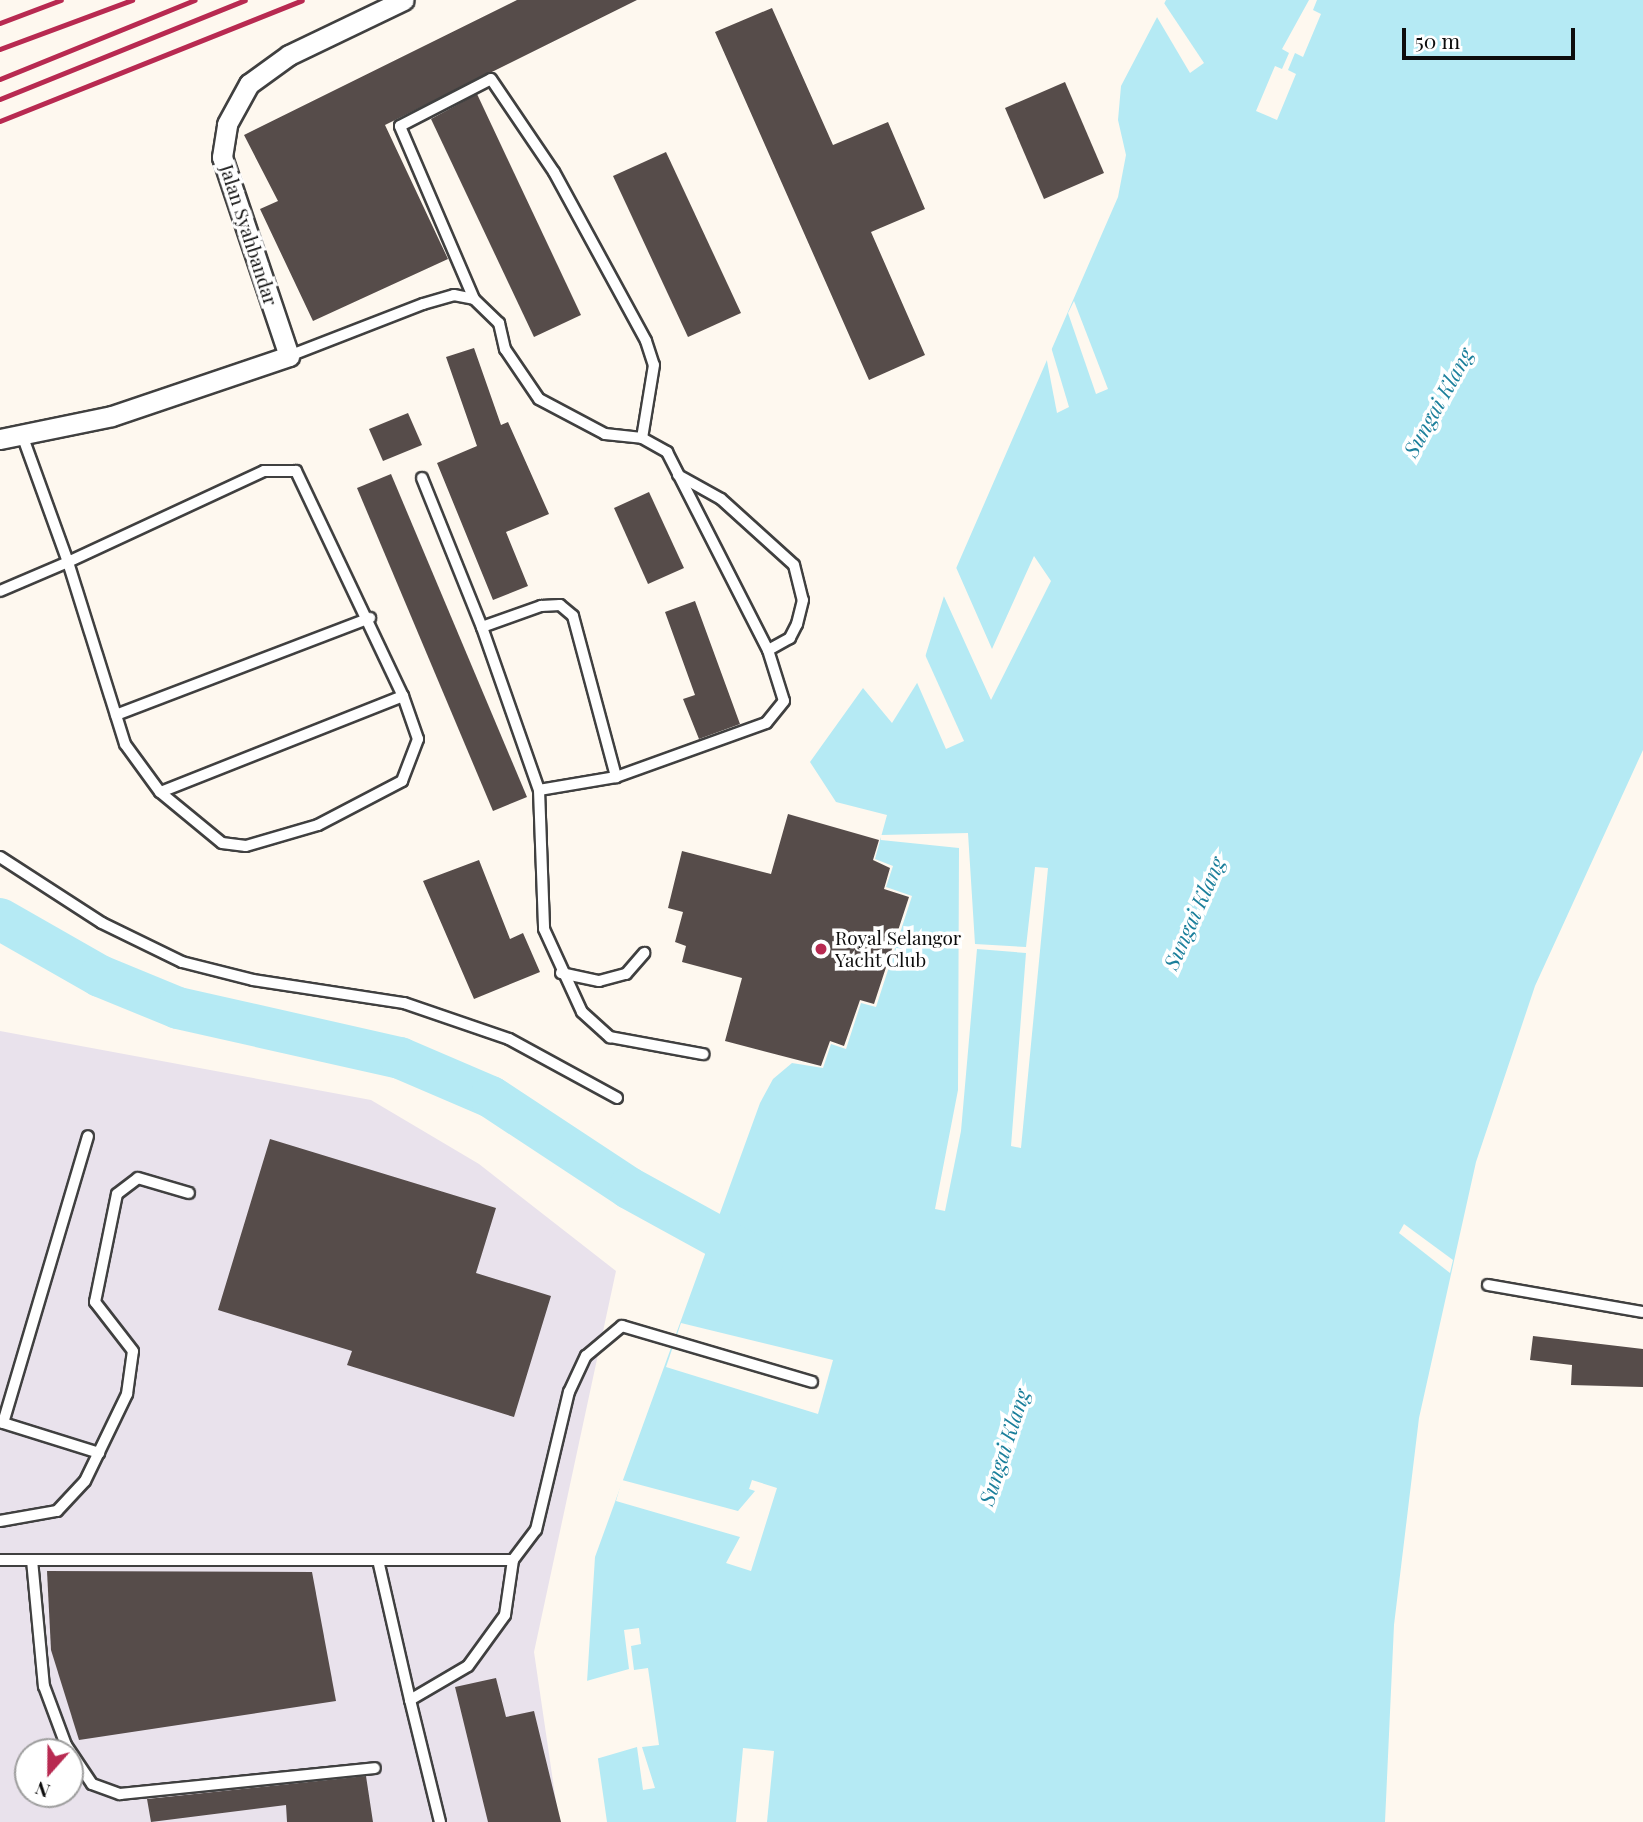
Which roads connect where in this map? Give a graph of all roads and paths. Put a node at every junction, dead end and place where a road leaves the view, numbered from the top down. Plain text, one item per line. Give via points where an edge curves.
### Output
1 (404, 0) edge
2 (474, 299) junction
3 (289, 356) junction
4 (22, 435) junction
5 (642, 438) junction
6 (0, 439) edge
7 (677, 475) junction
8 (422, 478) dead end
9 (68, 562) junction
10 (0, 591) edge
11 (370, 618) junction
12 (482, 627) junction
13 (768, 650) junction
14 (403, 696) junction
15 (116, 715) junction
16 (616, 777) junction
17 (539, 790) junction
18 (160, 792) junction
19 (0, 857) edge
20 (644, 953) dead end
21 (561, 973) junction
22 (703, 1054) dead end
23 (617, 1098) dead end
24 (89, 1136) dead end
25 (189, 1193) dead end
26 (1488, 1285) dead end
27 (1643, 1312) edge
28 (813, 1382) dead end
29 (2, 1422) edge
30 (99, 1453) junction
31 (0, 1521) edge
32 (0, 1560) edge
33 (32, 1560) junction
34 (378, 1560) junction
35 (513, 1560) junction
36 (410, 1700) junction
37 (375, 1768) dead end
38 (440, 1822) edge

1 - 3 street, Jalan Syahbandar via 289,55 249,84 227,124 222,157
2 - 3 lane via 454,295 424,304
2 - 5 lane via 499,323 505,349 539,399 606,434
2 - 5 lane via 400,126 491,79 554,172 646,341 654,365
3 - 4 street via 112,416
4 - 6 street
4 - 9 lane
5 - 7 lane via 667,452
7 - 13 lane
7 - 13 lane via 721,499 794,565 803,600 797,624 790,638
8 - 12 lane
9 - 10 lane
9 - 11 lane via 264,471 296,471
9 - 15 lane
11 - 14 lane
11 - 15 lane
12 - 16 lane via 541,606 560,605 573,615
12 - 17 lane
13 - 16 lane via 784,701 766,723
14 - 18 lane
14 - 18 lane via 418,738 402,781 318,825 246,846 222,843
15 - 18 lane via 125,744
16 - 17 lane
17 - 21 lane via 544,929
19 - 23 lane via 102,923 182,962 253,981 404,1003 509,1039
20 - 21 lane via 626,974 599,981
21 - 22 lane via 582,1012 610,1037
24 - 29 lane
25 - 30 lane via 138,1178 117,1194 95,1302 133,1351 127,1394
26 - 27 lane
28 - 35 lane via 622,1326 586,1356 569,1392 536,1530
29 - 30 lane
30 - 31 lane via 85,1480 57,1511
32 - 33 lane
33 - 34 lane
33 - 37 lane via 44,1686 66,1745 92,1784 120,1794
34 - 35 lane
34 - 36 lane
35 - 36 lane via 505,1615 475,1656
36 - 38 lane

